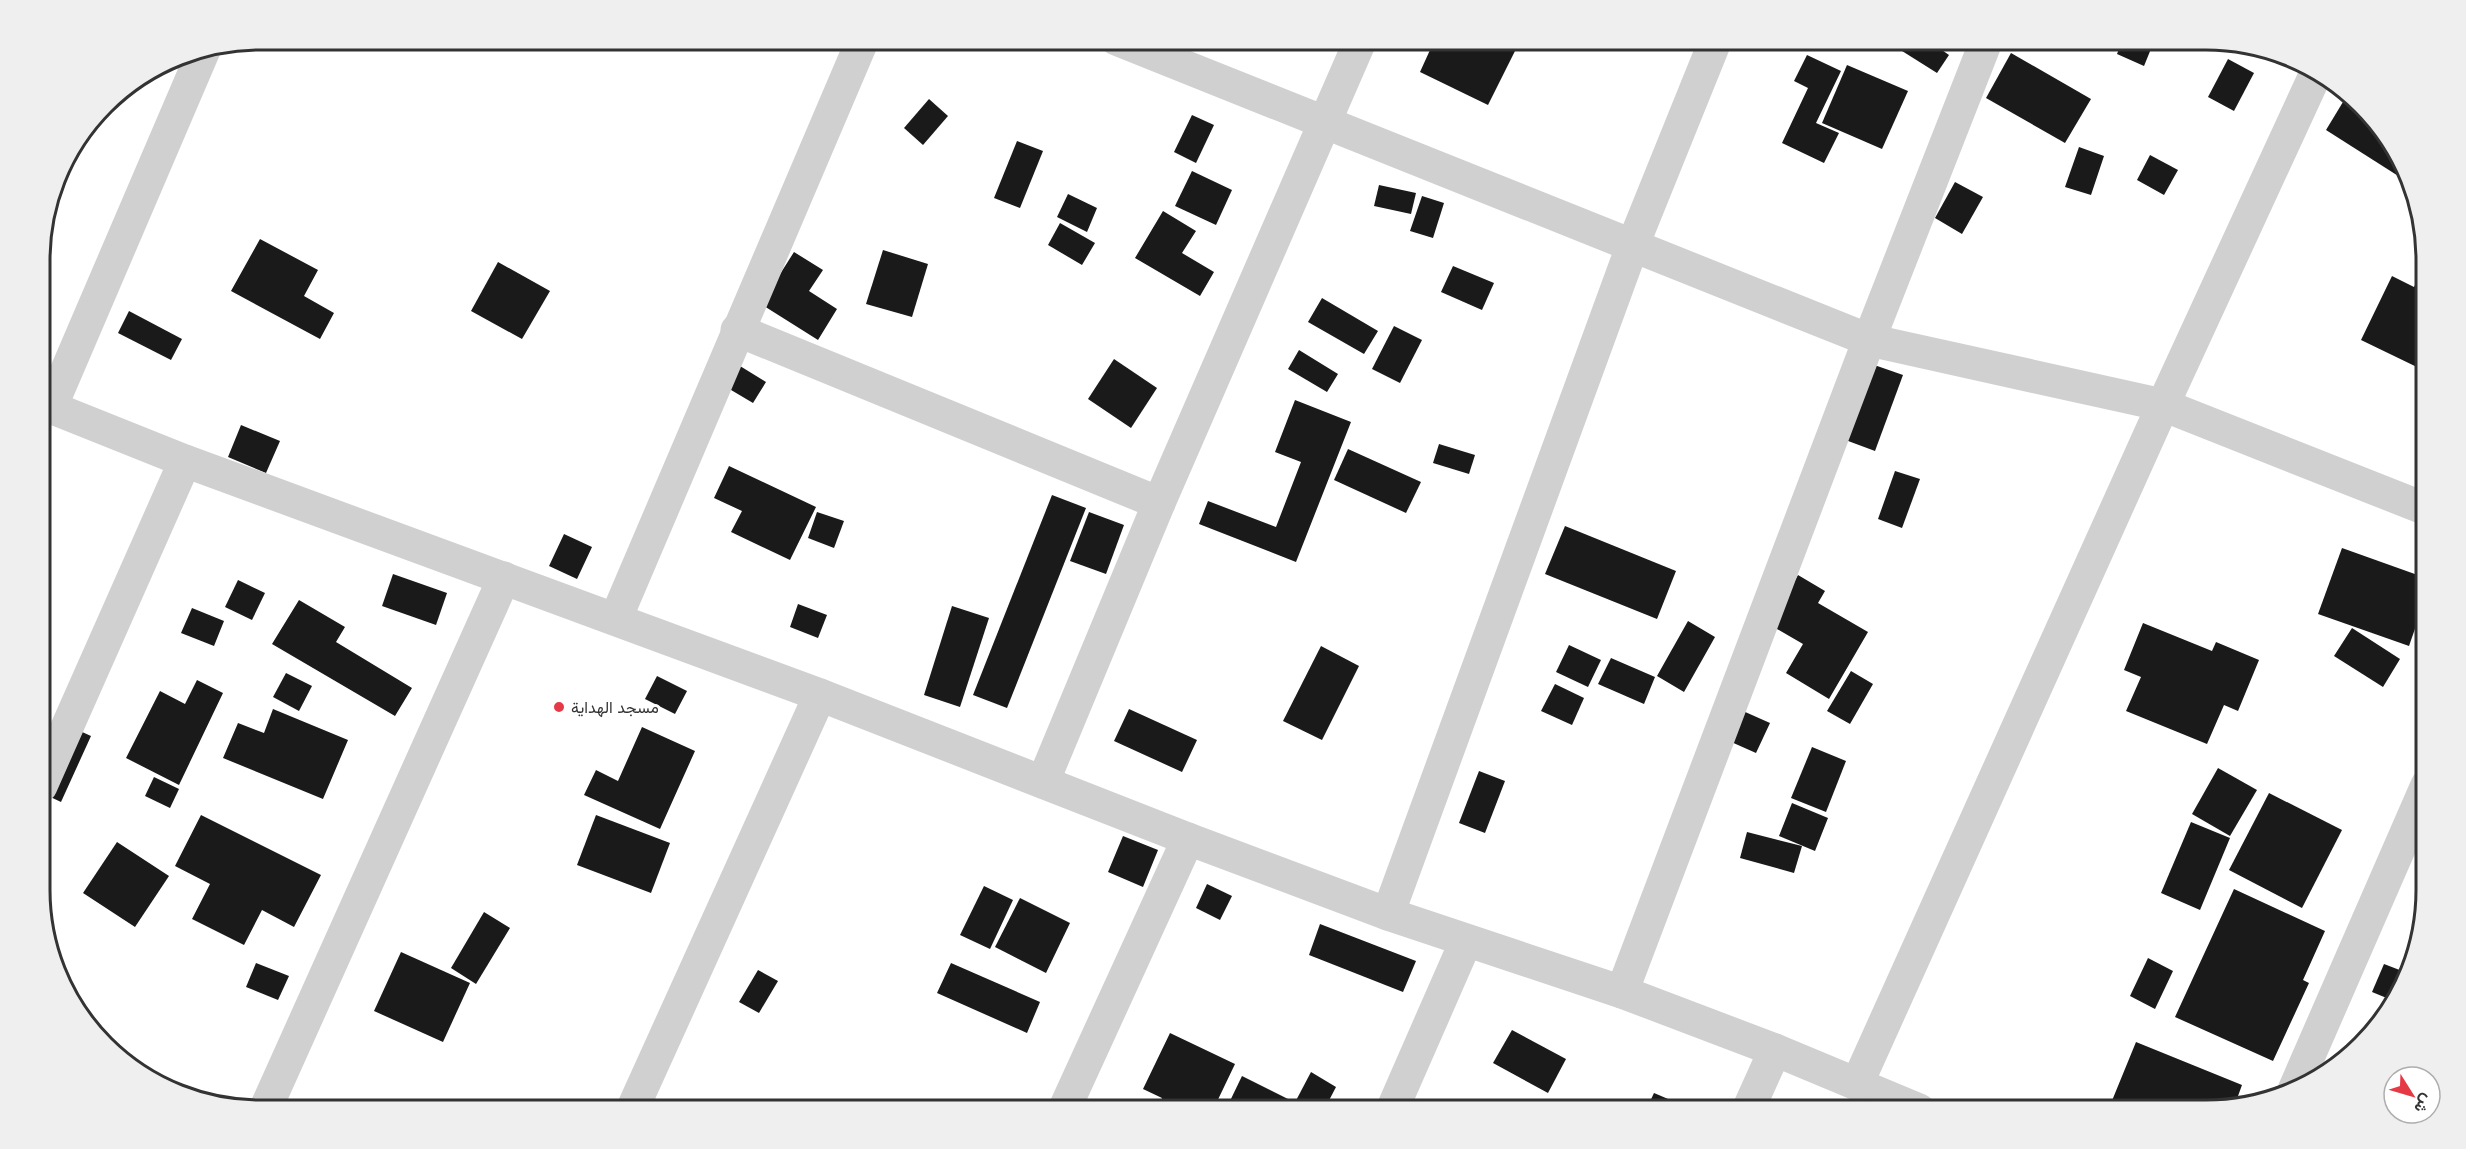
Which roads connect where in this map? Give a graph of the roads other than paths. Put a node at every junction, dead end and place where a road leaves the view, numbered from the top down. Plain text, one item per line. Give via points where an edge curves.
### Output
1 (858, 50) edge
2 (1143, 50) edge
3 (1356, 50) edge
4 (1712, 50) edge
5 (1982, 50) edge
6 (200, 59) edge
7 (2313, 79) edge
8 (1325, 123) junction
9 (1632, 247) junction
10 (737, 330) junction
11 (1869, 340) junction
12 (50, 394) edge
13 (2163, 405) junction
14 (50, 407) edge
15 (185, 461) junction
16 (1159, 503) junction
17 (2416, 505) edge
18 (504, 578) junction
19 (616, 618) junction
20 (820, 694) junction
21 (50, 766) edge
22 (1043, 782) junction
23 (2416, 809) edge
24 (1188, 839) junction
25 (1388, 914) junction
26 (1466, 941) junction
27 (1622, 992) junction
28 (1775, 1050) junction
29 (2299, 1078) edge
30 (1857, 1084) junction
31 (1397, 1099) edge
32 (1753, 1099) edge
33 (1893, 1099) edge
34 (269, 1100) edge
35 (637, 1100) edge
36 (1069, 1100) edge

1 - 10 street
2 - 8 street
3 - 8 street
4 - 9 street
5 - 11 street
6 - 12 street
7 - 13 street
8 - 9 street
8 - 16 street
9 - 11 street
9 - 25 street
10 - 16 street
10 - 19 street
11 - 13 street
11 - 27 street
13 - 17 street
13 - 30 street
14 - 15 street
15 - 18 street
15 - 21 street
16 - 22 street
18 - 19 street
18 - 34 street
19 - 20 street
20 - 22 street
20 - 35 street
22 - 24 street
23 - 29 street
24 - 25 street
24 - 36 street
25 - 26 street
26 - 27 street
26 - 31 street
27 - 28 street
28 - 30 street
28 - 32 street
30 - 33 street

